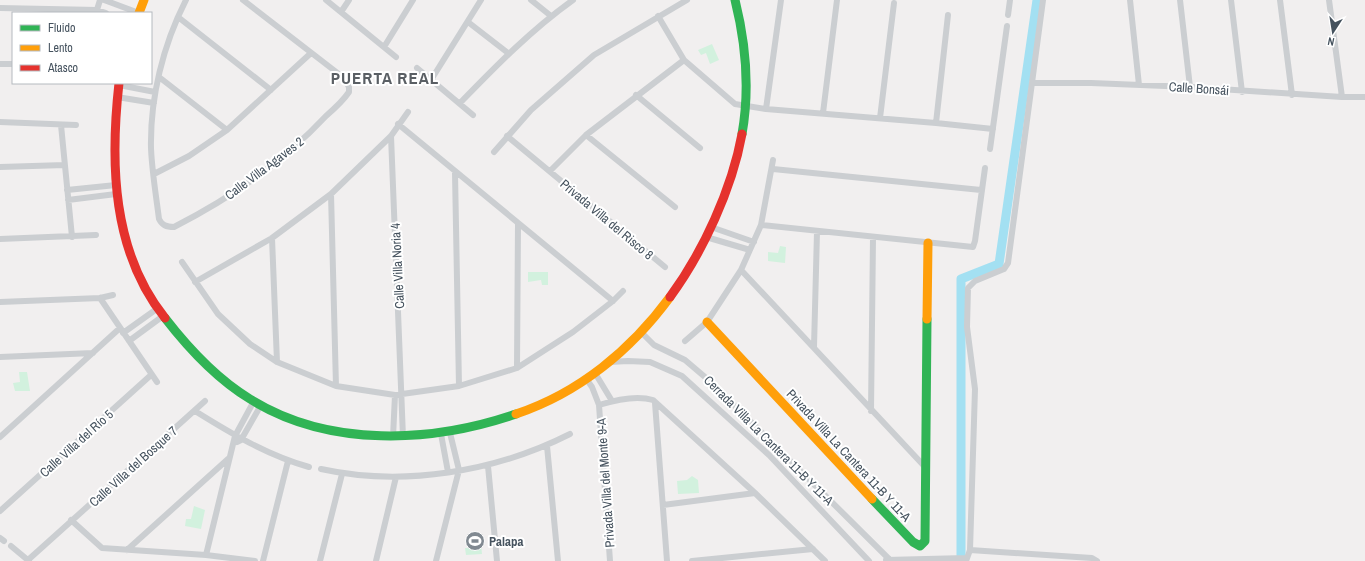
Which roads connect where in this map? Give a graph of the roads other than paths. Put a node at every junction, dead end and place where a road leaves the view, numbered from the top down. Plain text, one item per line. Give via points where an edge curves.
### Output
1 (100, 0) edge
2 (104, 0) edge
3 (144, 0) edge
4 (186, 0) edge
5 (243, 0) edge
6 (326, 0) edge
7 (349, 0) edge
8 (413, 0) edge
9 (480, 0) edge
10 (531, 0) edge
11 (573, 0) edge
12 (687, 0) edge
13 (735, 0) edge
14 (780, 0) edge
15 (837, 0) edge
16 (1010, 0) edge
17 (1043, 0) edge
18 (1130, 0) edge
19 (1180, 0) edge
20 (1231, 0) edge
21 (1280, 0) edge
22 (1329, 0) edge
23 (894, 3) dead end
24 (0, 8) edge
25 (97, 12) edge
26 (136, 12) edge
27 (341, 12) junction
28 (948, 14) dead end
29 (1008, 15) dead end
30 (551, 16) junction
31 (658, 16) junction
32 (178, 17) junction
33 (468, 22) junction
34 (1007, 26) dead end
35 (384, 46) junction
36 (311, 53) junction
37 (508, 53) junction
38 (396, 57) dead end
39 (684, 60) junction
40 (0, 64) edge
41 (12, 64) edge
42 (417, 68) dead end
43 (159, 77) junction
44 (431, 80) junction
45 (1032, 82) junction
46 (119, 84) edge
47 (1139, 85) junction
48 (1190, 87) junction
49 (271, 90) junction
50 (155, 92) junction
51 (1242, 92) junction
52 (1292, 94) junction
53 (636, 95) junction
54 (117, 97) junction
55 (1342, 97) junction
56 (1365, 97) edge
57 (154, 103) junction
58 (460, 103) junction
59 (745, 106) junction
60 (766, 109) junction
61 (408, 112) dead end
62 (823, 113) junction
63 (473, 115) dead end
64 (880, 118) junction
65 (0, 122) edge
66 (936, 122) junction
67 (398, 124) junction
68 (61, 125) junction
69 (76, 125) dead end
70 (992, 129) junction
71 (227, 130) junction
72 (586, 135) junction
73 (391, 136) junction
74 (507, 136) junction
75 (700, 148) dead end
76 (990, 149) dead end
77 (494, 152) dead end
78 (773, 160) dead end
79 (65, 165) junction
80 (0, 167) edge
81 (985, 168) dead end
82 (773, 169) junction
83 (550, 172) junction
84 (455, 173) junction
85 (154, 174) junction
86 (67, 190) junction
87 (981, 190) junction
88 (113, 191) junction
89 (331, 194) junction
90 (68, 200) junction
91 (675, 207) dead end
92 (518, 223) junction
93 (761, 225) junction
94 (711, 227) junction
95 (817, 232) junction
96 (96, 235) dead end
97 (72, 236) junction
98 (706, 237) junction
99 (272, 238) junction
100 (873, 238) junction
101 (0, 239) edge
102 (754, 242) junction
103 (928, 243) junction
104 (750, 250) junction
105 (182, 262) dead end
106 (665, 267) dead end
107 (741, 270) junction
108 (195, 282) junction
109 (623, 290) dead end
110 (113, 295) dead end
111 (100, 298) junction
112 (613, 301) junction
113 (0, 302) edge
114 (158, 308) junction
115 (163, 316) junction
116 (707, 322) junction
117 (121, 330) junction
118 (641, 332) junction
119 (129, 341) junction
120 (685, 341) dead end
121 (814, 347) junction
122 (93, 353) junction
123 (0, 357) edge
124 (277, 362) junction
125 (610, 362) junction
126 (517, 368) junction
127 (151, 375) junction
128 (598, 377) junction
129 (157, 382) dead end
130 (589, 383) junction
131 (336, 386) junction
132 (458, 386) junction
133 (395, 395) junction
134 (402, 395) junction
135 (205, 401) dead end
136 (612, 401) junction
137 (258, 403) junction
138 (656, 403) junction
139 (599, 405) junction
140 (195, 411) junction
141 (871, 411) junction
142 (397, 434) junction
143 (570, 434) dead end
144 (235, 436) junction
145 (448, 436) junction
146 (0, 438) edge
147 (241, 440) junction
148 (233, 445) junction
149 (547, 446) junction
150 (228, 459) junction
151 (288, 461) junction
152 (488, 466) junction
153 (309, 467) dead end
154 (321, 469) dead end
155 (799, 469) junction
156 (927, 469) junction
157 (459, 470) junction
158 (448, 472) junction
159 (342, 474) junction
160 (396, 477) junction
161 (790, 477) junction
162 (755, 493) junction
163 (663, 505) junction
164 (0, 511) edge
165 (71, 520) junction
166 (11, 546) dead end
167 (813, 549) junction
168 (127, 550) junction
169 (970, 550) junction
170 (206, 555) junction
171 (966, 559) edge
172 (887, 560) edge
173 (28, 561) edge
174 (255, 561) edge
175 (263, 561) edge
176 (320, 561) edge
177 (376, 561) edge
178 (436, 561) edge
179 (496, 561) edge
180 (558, 561) edge
181 (610, 561) edge
182 (667, 561) edge
183 (692, 561) edge
184 (825, 561) edge
185 (869, 561) edge
186 (1097, 561) edge

1 - 25 street
2 - 26 street
3 - 26 street
4 - 32 street, Calle Villa Agaves 2
5 - 36 street, Calle Villa Agaves 2
6 - 27 street
7 - 27 street
8 - 35 street
9 - 33 street
10 - 30 street
11 - 30 street
12 - 31 street
13 - 59 street via 742,28
14 - 60 street
15 - 62 street
16 - 29 street
17 - 45 street
18 - 47 street
19 - 48 street
20 - 51 street
21 - 52 street
22 - 55 street
23 - 64 street
24 - 25 street
27 - 35 street
28 - 66 street
30 - 37 street
31 - 39 street
31 - 74 street via 594,55 531,110
32 - 43 street, Calle Villa Agaves 2
32 - 49 street
33 - 37 street
33 - 44 street
34 - 70 street
35 - 38 street
36 - 49 street
36 - 85 street, Calle Villa Agaves 2 via 344,78 349,92 318,125 282,157 205,211 174,227 161,223
37 - 58 street
39 - 53 street, Privada Villa del Risco 8
39 - 59 street via 735,104
40 - 41 street
42 - 44 street
43 - 50 street, Calle Villa Agaves 2
43 - 71 street
44 - 58 street
45 - 47 street, Calle Bonsái
45 - 169 street via 1007,265 1002,271 975,281 968,288 967,327 975,395
46 - 50 street
46 - 54 street
47 - 48 street, Calle Bonsái
48 - 51 street, Calle Bonsái
49 - 71 street
50 - 57 street, Calle Villa Agaves 2
51 - 52 street, Calle Bonsái
52 - 55 street, Calle Bonsái
53 - 72 street, Privada Villa del Risco 8
53 - 75 street
54 - 57 street
54 - 88 street
55 - 56 street, Calle Bonsái
57 - 85 street, Calle Villa Agaves 2 via 151,148
58 - 63 street
59 - 60 street
59 - 94 street via 740,143
60 - 62 street
61 - 67 street
62 - 64 street
64 - 66 street
65 - 68 street
66 - 70 street
67 - 73 street
67 - 84 street
68 - 69 street
68 - 79 street
70 - 76 street
71 - 85 street via 189,156
72 - 83 street, Privada Villa del Risco 8
72 - 91 street
73 - 89 street
73 - 134 street, Calle Villa Noria 4
74 - 77 street
74 - 83 street, Privada Villa del Risco 8
78 - 82 street
79 - 80 street
79 - 86 street
81 - 87 street
82 - 87 street
82 - 93 street
83 - 106 street, Privada Villa del Risco 8
84 - 92 street
84 - 132 street
86 - 88 street via 106,186
86 - 90 street
87 - 103 street via 973,247
88 - 90 street
88 - 114 street via 123,232 135,265 149,296
89 - 99 street
89 - 131 street
90 - 97 street
92 - 112 street
92 - 126 street
93 - 95 street
93 - 102 street
94 - 98 street
94 - 102 street
95 - 100 street
95 - 121 street
96 - 97 street
97 - 101 street
98 - 104 street
98 - 118 street via 683,280 655,318
99 - 108 street
99 - 124 street
100 - 103 street
100 - 141 street
102 - 104 street
103 - 156 street, Privada Villa La Cantera 11-B Y 11-A
104 - 107 street
105 - 108 street
107 - 116 street
107 - 121 street
108 - 124 street via 218,314 250,344
109 - 112 street
110 - 111 street
111 - 113 street
111 - 117 street
112 - 126 street via 573,332
114 - 115 street
114 - 117 street
115 - 119 street
115 - 137 street via 203,362 227,383
116 - 120 street
116 - 156 street, Privada Villa La Cantera 11-B Y 11-A via 913,542 920,546 926,541
117 - 119 street
117 - 122 street
118 - 125 street
118 - 155 street, Cerrada Villa La Cantera 11-B Y 11-A via 654,345 689,362
119 - 127 street
121 - 141 street
122 - 123 street
122 - 146 street
124 - 131 street
125 - 128 street
125 - 161 street, Cerrada Villa La Cantera 11-B Y 11-A via 650,362 682,376
126 - 132 street
127 - 129 street
127 - 164 street, Calle Villa del Río 5
128 - 130 street
128 - 136 street, Privada Villa del Monte 9-A
130 - 139 street, Privada Villa del Monte 9-A
130 - 145 street via 517,415
131 - 133 street
132 - 134 street
133 - 134 street
133 - 142 street
134 - 142 street, Calle Villa Noria 4 via 403,426
135 - 140 street, Calle Villa del Bosque 7
136 - 138 street, Privada Villa del Monte 9-A via 643,398
136 - 139 street, Privada Villa del Monte 9-A
137 - 142 street via 316,426 361,435
137 - 144 street via 249,410
137 - 147 street via 256,414
138 - 162 street, Privada Villa del Monte 9-A
138 - 163 street
139 - 181 street, Privada Villa del Monte 9-A
140 - 144 street
140 - 165 street, Calle Villa del Bosque 7
141 - 156 street
142 - 145 street
143 - 149 street
144 - 147 street
144 - 148 street
145 - 157 street
145 - 158 street via 443,445
147 - 148 street
147 - 151 street
148 - 150 street
149 - 152 street
149 - 180 street
150 - 168 street
150 - 170 street
151 - 153 street
151 - 175 street
152 - 157 street
152 - 179 street
154 - 159 street
155 - 161 street
155 - 172 street, Cerrada Villa La Cantera 11-B Y 11-A
157 - 158 street
157 - 178 street
158 - 160 street
159 - 160 street
159 - 176 street
160 - 177 street
161 - 185 street, Cerrada Villa La Cantera 11-B Y 11-A
162 - 163 street
162 - 167 street, Privada Villa del Monte 9-A
163 - 182 street
165 - 168 street via 99,547
165 - 173 street, Calle Villa del Bosque 7
166 - 173 street, Calle Villa del Bosque 7
167 - 183 street
167 - 184 street, Privada Villa del Monte 9-A
168 - 170 street
169 - 171 street
169 - 186 street via 1092,558
170 - 174 street
171 - 172 street, Cerrada Villa La Cantera 11-B Y 11-A

